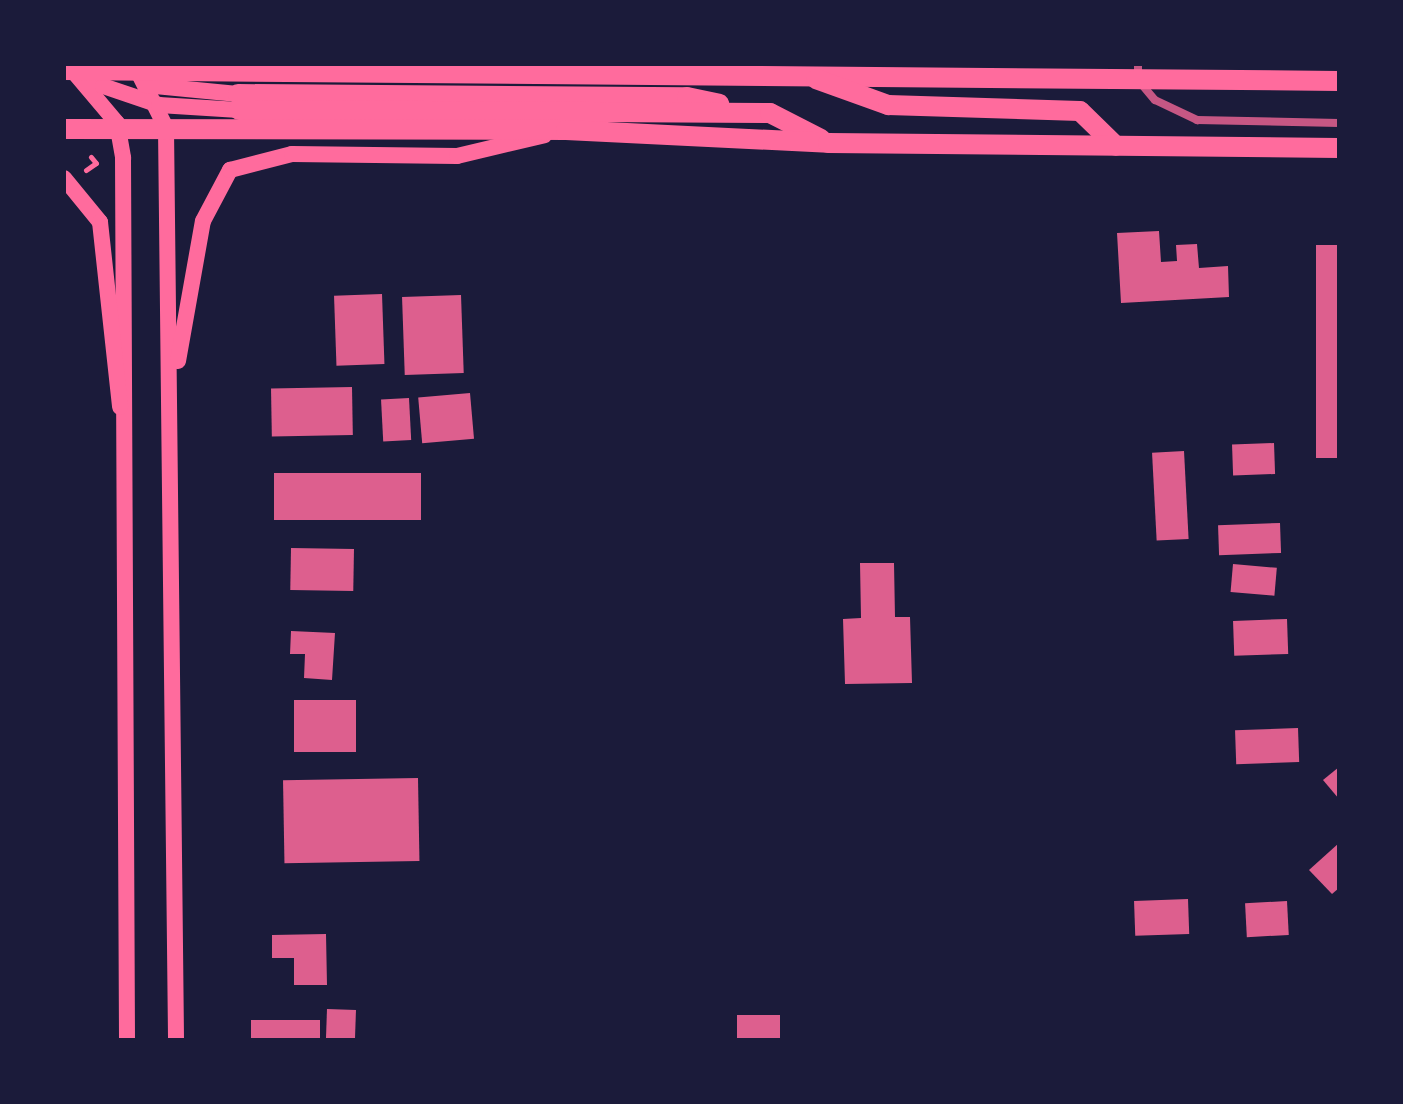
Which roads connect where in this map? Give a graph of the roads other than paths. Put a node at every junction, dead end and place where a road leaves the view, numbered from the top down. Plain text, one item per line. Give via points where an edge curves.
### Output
1 (136, 66) edge
2 (82, 67) edge
3 (1138, 72) edge
4 (1175, 72) edge
5 (797, 73) junction
6 (1339, 81) edge
7 (151, 87) junction
8 (238, 102) junction
9 (159, 105) junction
10 (1339, 123) edge
11 (166, 128) junction
12 (64, 129) edge
13 (121, 129) junction
14 (566, 130) junction
15 (828, 143) junction
16 (1116, 146) junction
17 (1339, 148) edge
18 (64, 178) edge
19 (172, 404) junction
20 (130, 464) junction
21 (127, 1040) edge
22 (176, 1040) edge

1 - 2 main road
1 - 5 main road
1 - 7 main road
2 - 7 main road
2 - 9 main road via 103,86
2 - 13 main road
3 - 4 main road
3 - 5 main road
3 - 10 street via 1155,100 1197,120
4 - 6 main road
5 - 16 main road via 888,105 1080,111
7 - 8 main road
7 - 9 main road
8 - 9 main road
8 - 15 main road via 758,113
9 - 11 main road
11 - 13 main road
11 - 14 main road
11 - 19 main road
12 - 13 main road
13 - 20 main road
14 - 15 main road
14 - 19 main road via 457,156 292,154 230,170 193,256
15 - 16 main road
16 - 17 main road
18 - 20 main road via 100,222
19 - 22 main road
20 - 21 main road

